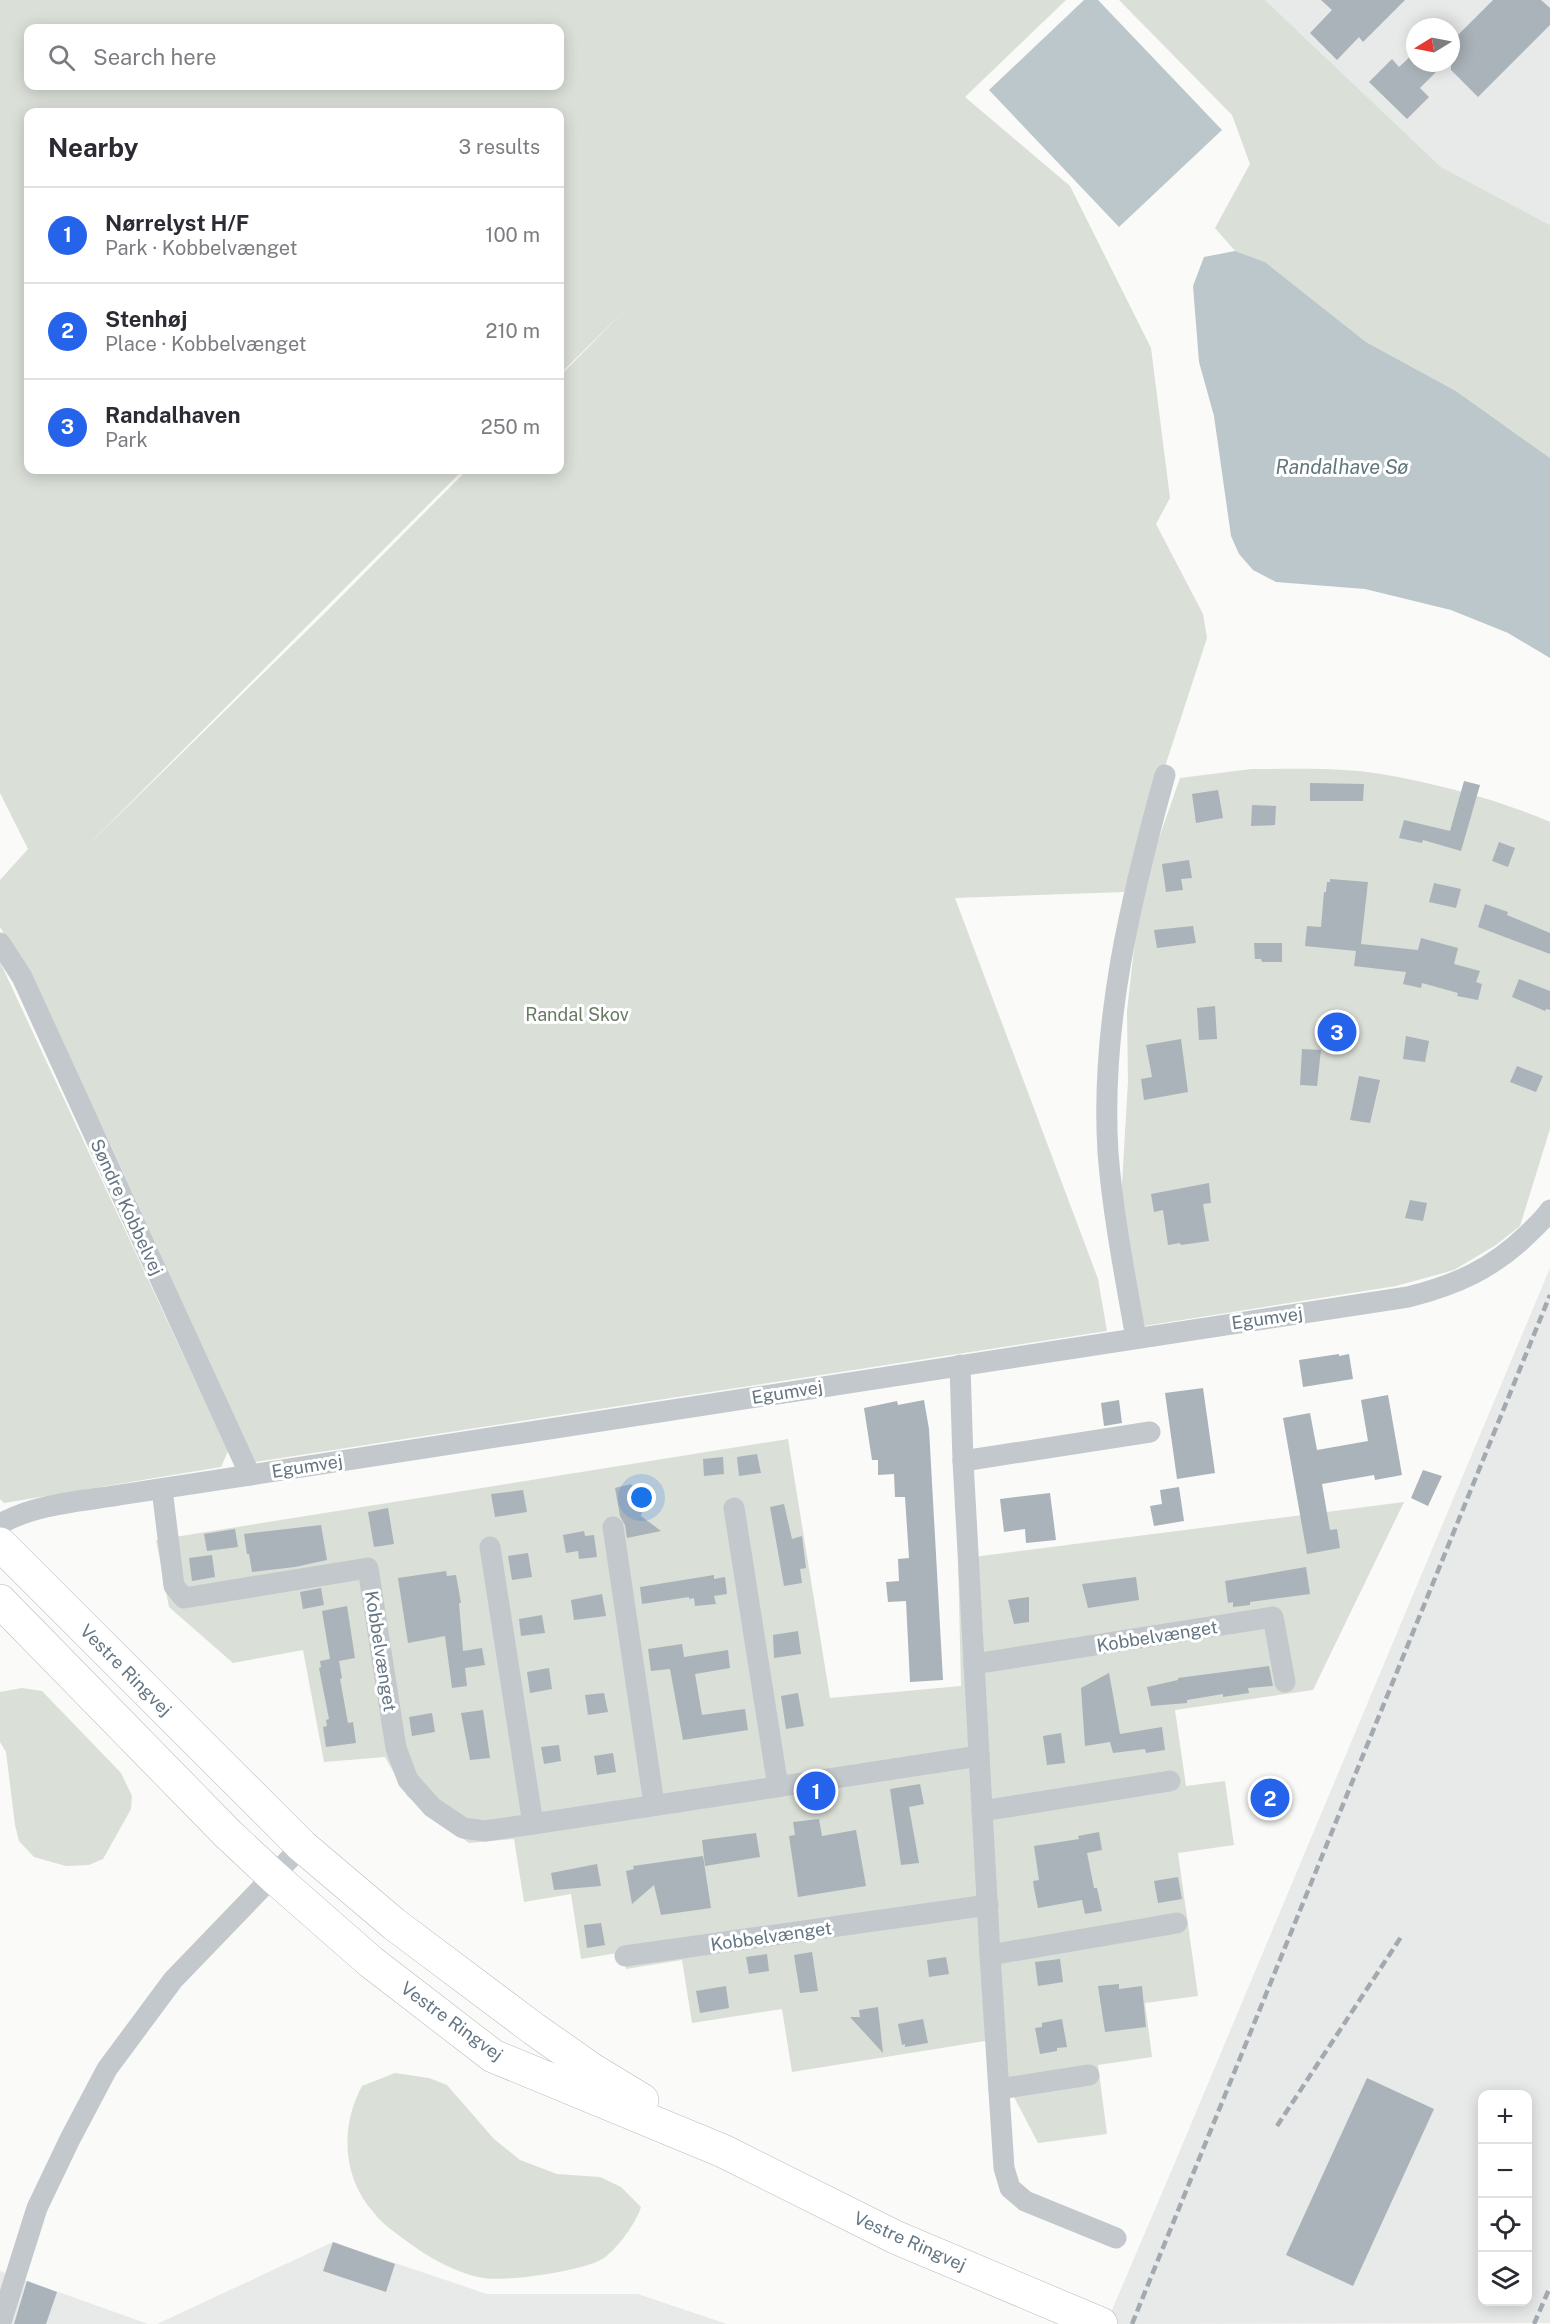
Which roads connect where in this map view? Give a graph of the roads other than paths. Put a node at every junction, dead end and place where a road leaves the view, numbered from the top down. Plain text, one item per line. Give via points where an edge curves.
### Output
1 (1165, 775) dead end
2 (0, 943) edge
3 (1550, 1209) edge
4 (1136, 1338) junction
5 (960, 1365) junction
6 (1150, 1432) dead end
7 (963, 1461) junction
8 (250, 1475) junction
9 (162, 1488) junction
10 (734, 1508) dead end
11 (0, 1524) edge
12 (613, 1527) dead end
13 (0, 1544) edge
14 (489, 1547) dead end
15 (0, 1601) edge
16 (974, 1664) junction
17 (1285, 1682) dead end
18 (979, 1756) junction
19 (1170, 1781) dead end
20 (778, 1787) junction
21 (654, 1804) junction
22 (982, 1811) junction
23 (532, 1824) junction
24 (303, 1846) junction
25 (273, 1877) junction
26 (988, 1905) junction
27 (1178, 1923) dead end
28 (990, 1955) junction
29 (625, 1956) dead end
30 (1089, 2074) dead end
31 (999, 2089) junction
32 (723, 2151) junction
33 (1116, 2238) dead end
34 (2, 2319) dead end
35 (1094, 2321) edge

1 - 4 street via 1128,922 1107,1076 1108,1151 1115,1217
2 - 8 street, Søndre Kobbelvej via 22,977
3 - 4 street, Egumvej via 1512,1249 1478,1274 1439,1290
4 - 5 street, Egumvej
5 - 7 street
5 - 8 street, Egumvej
6 - 7 street
7 - 16 street
8 - 9 street, Egumvej
9 - 11 street, Egumvej via 39,1509
9 - 23 street, Kobbelvænget via 174,1586 184,1598 368,1569 396,1748 408,1780 432,1807 463,1828 485,1831
10 - 20 street
12 - 21 street
13 - 24 main road, Vestre Ringvej
14 - 23 street
15 - 25 main road, Vestre Ringvej
16 - 17 street, Kobbelvænget via 1273,1617
16 - 18 street
18 - 20 street, Kobbelvænget
18 - 22 street
19 - 22 street
20 - 21 street, Kobbelvænget
21 - 23 street, Kobbelvænget
22 - 26 street
24 - 25 street
24 - 32 main road, Vestre Ringvej via 394,1924 534,2028 591,2069
25 - 32 main road, Vestre Ringvej via 371,1962 493,2056
25 - 34 street via 173,1980 107,2069 37,2208
26 - 28 street
26 - 29 street, Kobbelvænget
27 - 28 street
28 - 31 street
30 - 31 street
31 - 33 street via 1004,2169 1010,2188 1025,2201
32 - 35 main road, Vestre Ringvej via 895,2237

